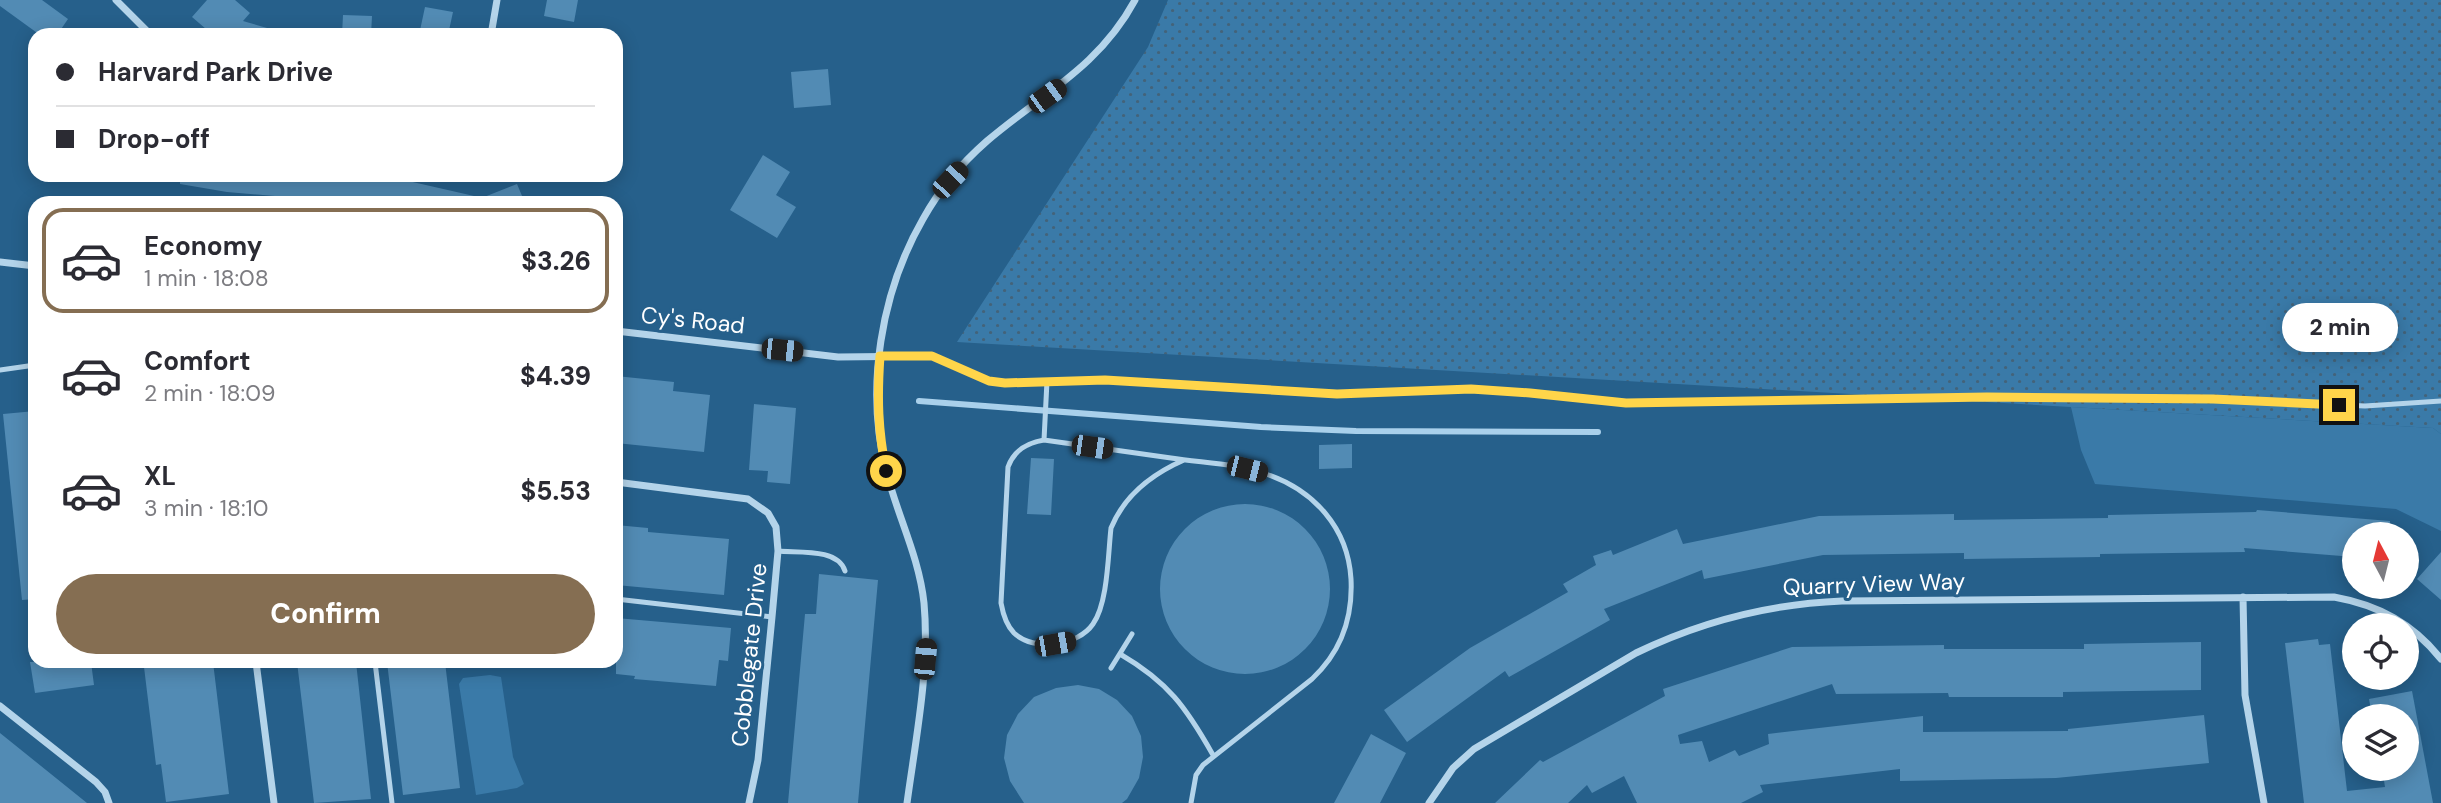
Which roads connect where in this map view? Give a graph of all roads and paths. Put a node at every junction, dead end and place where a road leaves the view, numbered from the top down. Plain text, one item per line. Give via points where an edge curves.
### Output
1 (116, 0) edge
2 (497, 0) edge
3 (1135, 0) edge
4 (143, 28) edge
5 (492, 28) edge
6 (0, 262) edge
7 (28, 265) edge
8 (623, 332) edge
9 (880, 356) junction
10 (932, 356) joint
11 (28, 366) edge
12 (0, 369) edge
13 (1047, 381) junction
14 (2441, 401) edge
15 (1044, 440) junction
16 (1184, 460) junction
17 (623, 483) edge
18 (778, 551) junction
19 (845, 571) dead end
20 (2243, 597) junction
21 (623, 600) edge
22 (772, 617) junction
23 (1132, 634) dead end
24 (1120, 654) junction
25 (2441, 659) edge
26 (257, 668) edge
27 (376, 668) edge
28 (1111, 668) dead end
29 (0, 706) edge
30 (1213, 755) junction
31 (109, 803) edge
32 (274, 803) edge
33 (392, 803) edge
34 (749, 803) edge
35 (907, 803) edge
36 (1191, 803) edge
37 (1429, 803) edge
38 (2262, 803) edge

1 - 4 street
2 - 5 street
3 - 9 street via 1106,45 986,143 937,198 904,257
6 - 7 street
8 - 9 street, Cy's Road via 838,357
9 - 10 street, Cy's Road
9 - 35 street via 879,435 915,558 927,643
10 - 13 lane via 989,381
11 - 12 lane
13 - 14 lane via 1105,380 1337,394 1482,390 1626,403 1987,397 2365,406
13 - 15 lane
15 - 16 lane
15 - 16 lane via 1020,448 1008,467 1001,603 1013,632 1042,643 1070,641 1093,625 1100,613 1114,519 1143,483
16 - 30 lane via 1265,473 1300,491 1327,513 1339,530 1350,568 1347,625 1332,657 1312,679
17 - 18 street, Cobblegate Drive via 737,496 758,504 776,527
18 - 19 lane via 833,557
18 - 22 street, Cobblegate Drive
20 - 25 street, Quarry View Way via 2356,601 2411,628
20 - 37 street, Quarry View Way via 1842,601 1751,611 1692,628 1636,653 1498,734 1453,768
20 - 38 street via 2245,695
21 - 22 lane
22 - 34 street, Cobblegate Drive via 758,760
23 - 24 lane
24 - 28 lane
24 - 30 lane via 1179,699
26 - 32 street
27 - 33 lane
29 - 31 street via 96,782
30 - 36 lane via 1195,775

